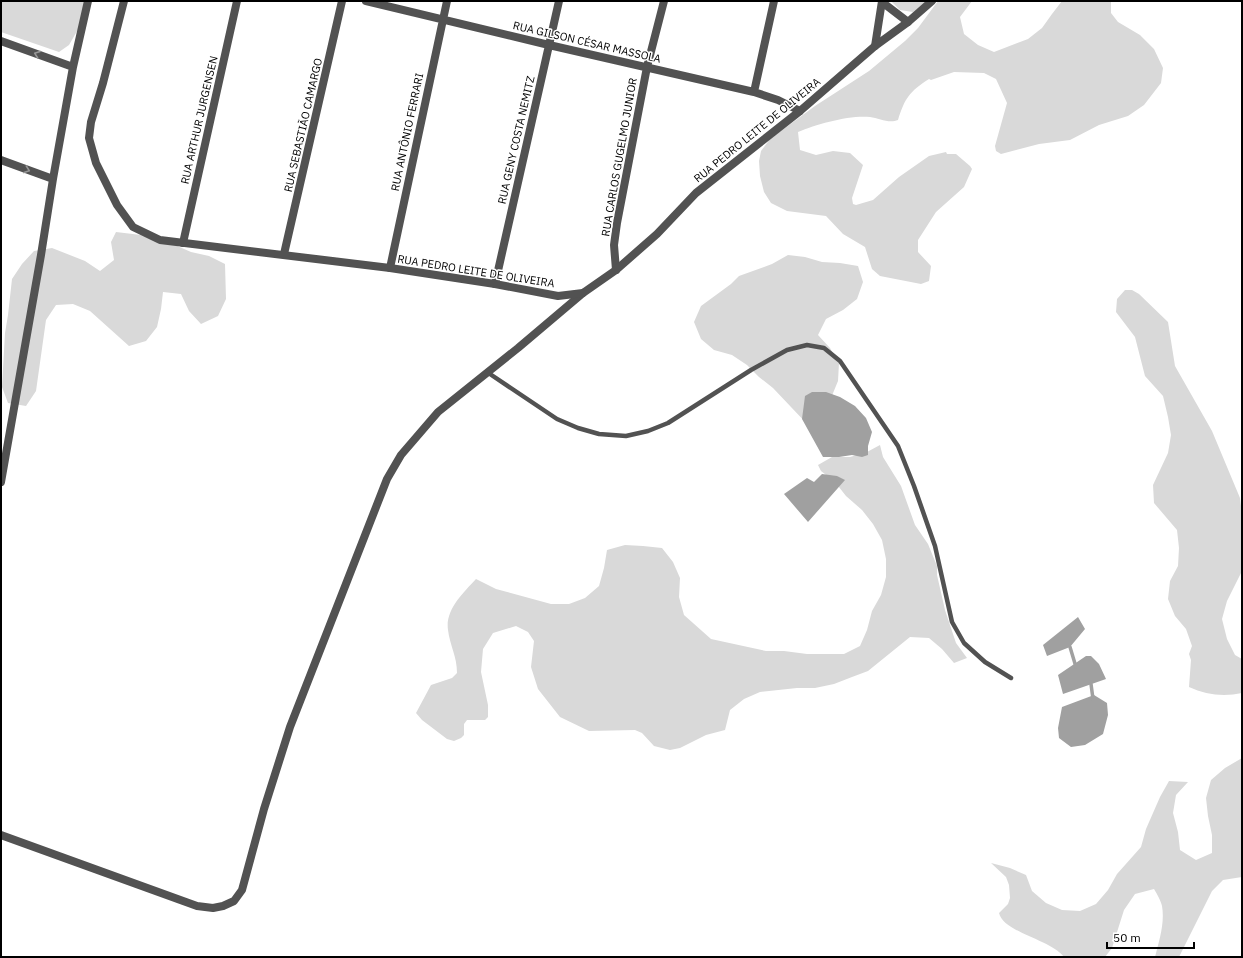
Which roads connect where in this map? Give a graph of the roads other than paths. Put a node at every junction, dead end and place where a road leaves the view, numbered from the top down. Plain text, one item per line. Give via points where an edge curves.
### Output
1 (88, 1) edge
2 (124, 1) edge
3 (237, 1) edge
4 (342, 1) edge
5 (366, 1) edge
6 (447, 1) edge
7 (559, 1) edge
8 (664, 1) edge
9 (774, 1) edge
10 (882, 1) edge
11 (932, 1) edge
12 (442, 20) junction
13 (908, 22) junction
14 (1, 41) edge
15 (549, 45) junction
16 (874, 46) junction
17 (73, 67) junction
18 (647, 67) junction
19 (754, 92) junction
20 (800, 111) junction
21 (1, 160) edge
22 (53, 179) junction
23 (183, 243) junction
24 (284, 254) junction
25 (390, 268) junction
26 (616, 270) junction
27 (495, 284) junction
28 (583, 293) junction
29 (487, 372) junction
30 (1, 482) edge
31 (1010, 678) dead end
32 (1, 835) edge

1 - 17 street
2 - 23 street, RUA PEDRO LEITE DE OLIVEIRA via 91,122 89,138 96,162 117,205 133,227 160,240
3 - 23 street, RUA ARTHUR JURGENSEN
4 - 24 street, RUA SEBASTIÃO CAMARGO
5 - 12 street, RUA GILSON CÉSAR MASSOLA
6 - 12 street, RUA ANTÔNIO FERRARI
7 - 15 street, RUA GENY COSTA NEMITZ
8 - 18 street, RUA CARLOS GUGELMO JUNIOR
9 - 19 street
10 - 13 street
10 - 16 street
11 - 13 street, RUA PEDRO LEITE DE OLIVEIRA
12 - 15 street, RUA GILSON CÉSAR MASSOLA
12 - 25 street, RUA ANTÔNIO FERRARI
13 - 16 street, RUA PEDRO LEITE DE OLIVEIRA
17 -> 14 street
15 - 18 street, RUA GILSON CÉSAR MASSOLA
15 - 27 street, RUA GENY COSTA NEMITZ
16 - 20 street, RUA PEDRO LEITE DE OLIVEIRA
17 - 22 street
18 - 19 street, RUA GILSON CÉSAR MASSOLA
18 - 26 street, RUA CARLOS GUGELMO JUNIOR via 617,223 614,245
19 - 20 street, RUA GILSON CÉSAR MASSOLA
20 - 26 street, RUA PEDRO LEITE DE OLIVEIRA via 696,193 657,234
21 -> 22 street
22 - 30 street
23 - 24 street, RUA PEDRO LEITE DE OLIVEIRA
24 - 25 street, RUA PEDRO LEITE DE OLIVEIRA
25 - 27 street, RUA PEDRO LEITE DE OLIVEIRA
26 - 28 street, RUA PEDRO LEITE DE OLIVEIRA
27 - 28 street, RUA PEDRO LEITE DE OLIVEIRA via 558,296
28 - 29 street
29 - 31 lane via 557,419 599,434 626,436 668,423 787,350 807,345 824,348 840,361 898,446 935,546 952,622 964,643 985,662
29 - 32 street via 438,412 401,455 386,479 290,727 242,890 234,901 212,908 197,906

